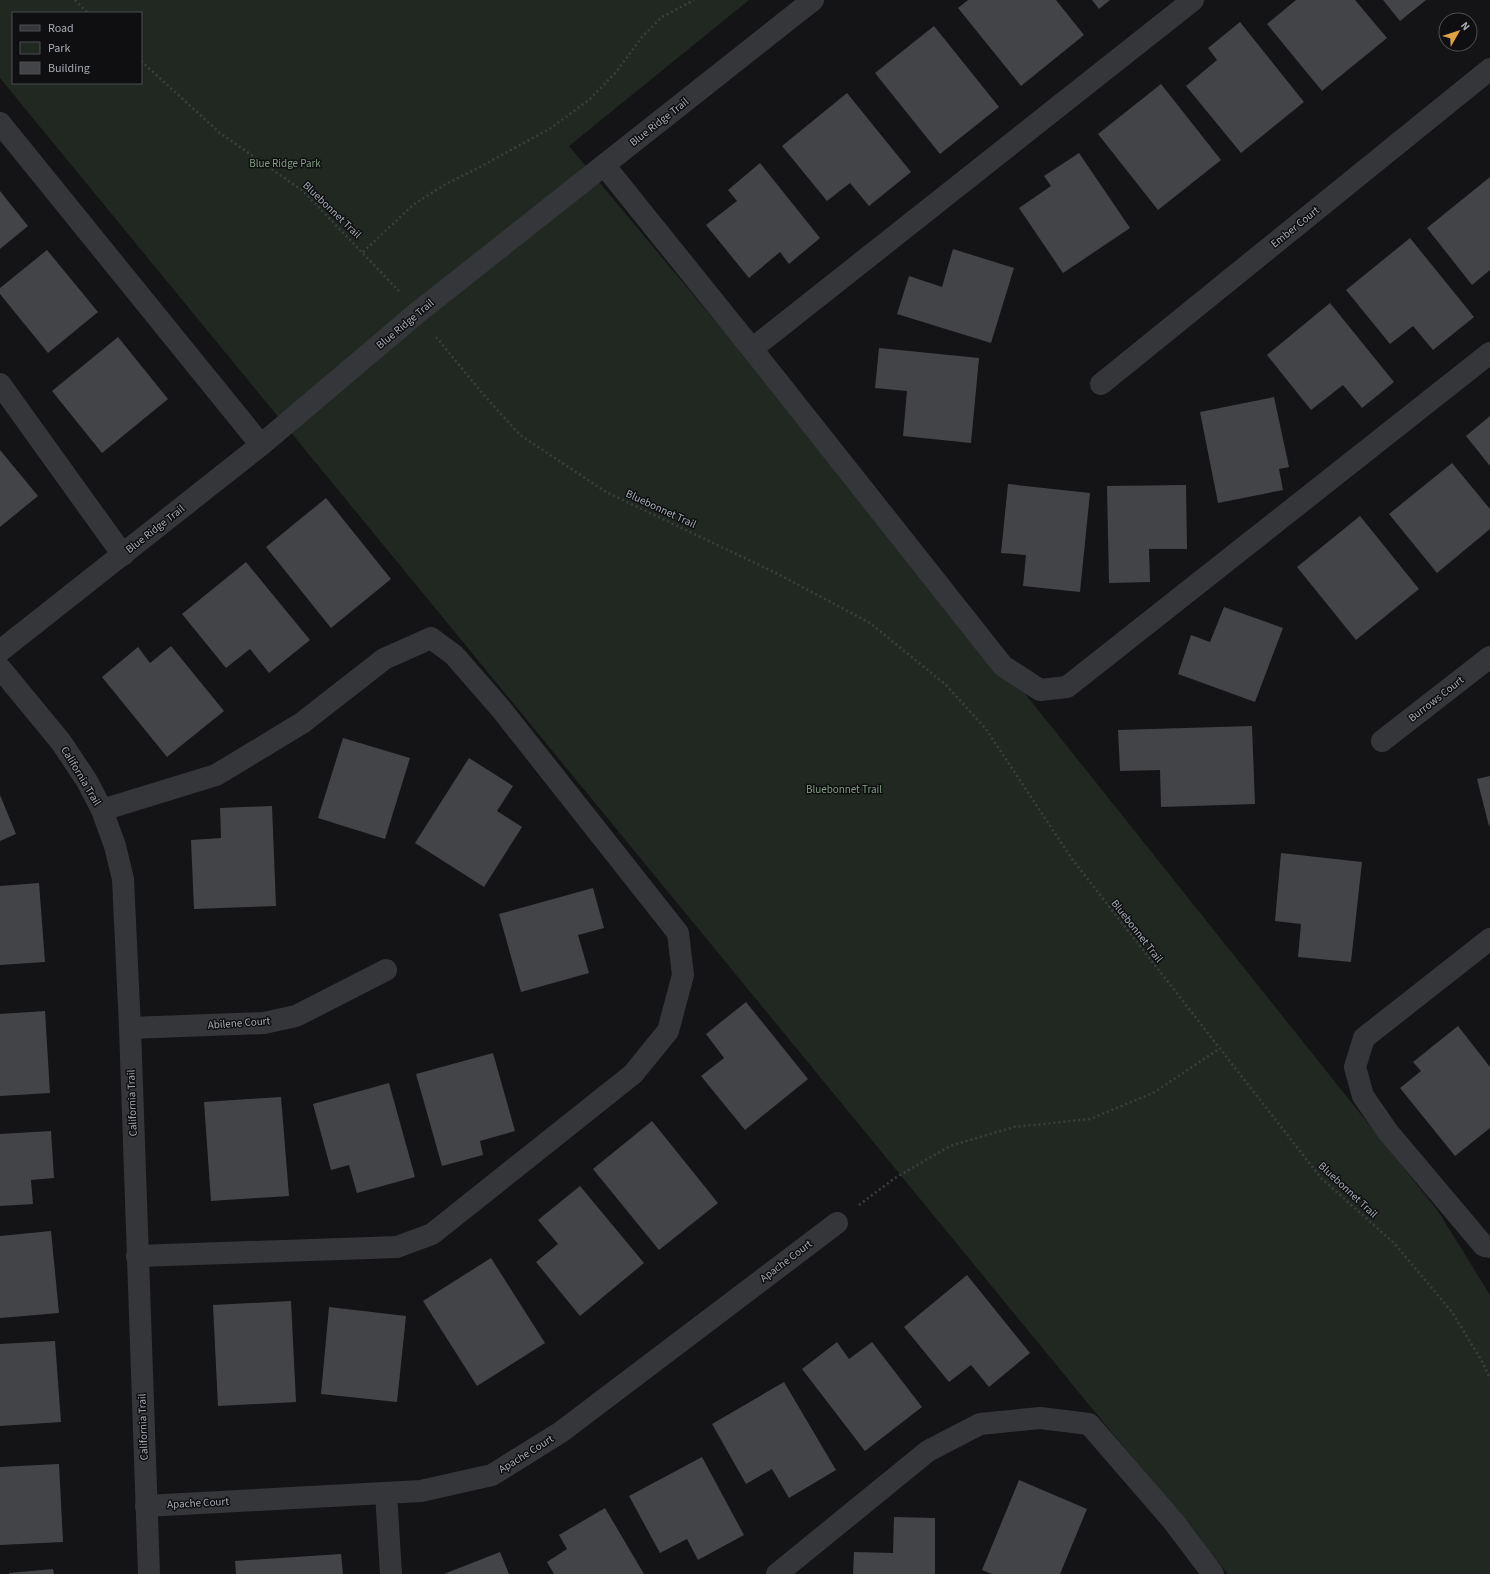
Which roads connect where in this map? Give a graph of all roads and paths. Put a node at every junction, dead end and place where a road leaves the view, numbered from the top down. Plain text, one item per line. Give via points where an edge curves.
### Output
1 (75, 0) edge
2 (694, 0) edge
3 (813, 0) edge
4 (1193, 0) edge
5 (87, 12) edge
6 (142, 62) edge
7 (1490, 69) edge
8 (0, 123) edge
9 (604, 165) junction
10 (363, 252) junction
11 (394, 285) dead end
12 (438, 340) dead end
13 (752, 349) junction
14 (1490, 353) edge
15 (0, 384) edge
16 (1101, 384) dead end
17 (261, 445) junction
18 (123, 555) junction
19 (0, 651) edge
20 (1490, 657) edge
21 (0, 668) edge
22 (1382, 741) dead end
23 (102, 810) junction
24 (1490, 939) edge
25 (386, 970) dead end
26 (130, 1028) junction
27 (1219, 1049) junction
28 (837, 1223) joint
29 (1490, 1247) edge
30 (137, 1256) junction
31 (1490, 1379) edge
32 (386, 1493) junction
33 (146, 1506) junction
34 (149, 1574) edge
35 (391, 1574) edge
36 (777, 1574) edge
37 (1213, 1574) edge

1 - 5 path
2 - 10 path via 662,17 642,37 617,71 590,100 551,128 444,185 413,205
3 - 9 street, Blue Ridge Trail
4 - 13 street
6 - 10 path, Bluebonnet Trail via 220,133 303,191
7 - 16 street, Ember Court
8 - 17 street
9 - 13 street
9 - 17 street, Blue Ridge Trail via 417,313
10 - 11 path, Bluebonnet Trail
12 - 27 path, Bluebonnet Trail via 520,435 606,492 776,573 870,623 946,685 986,729 1072,859
13 - 14 street via 1003,666 1040,690 1067,687
15 - 18 street
17 - 18 street, Blue Ridge Trail
18 - 19 street, Blue Ridge Trail
20 - 22 street, Burrows Court
21 - 23 street, California Trail via 61,742
23 - 26 street, California Trail via 123,879
23 - 30 street via 216,775 302,723 384,659 431,638 454,655 501,709 678,933 683,975 668,1031 633,1074 432,1234 398,1246
24 - 29 street via 1364,1038 1355,1067 1362,1096 1388,1132 1484,1246
25 - 26 street, Abilene Court via 296,1016 264,1023
26 - 30 street, California Trail
27 - 28 path via 1153,1093 1090,1119 1014,1127 950,1146 895,1178
27 - 31 path, Bluebonnet Trail via 1321,1178 1394,1243 1452,1312
28 - 32 street, Apache Court via 561,1432 492,1475 421,1491
30 - 33 street, California Trail
32 - 33 street, Apache Court
32 - 35 street
33 - 34 street, California Trail
36 - 37 street via 928,1451 980,1424 1040,1418 1089,1424 1173,1521

